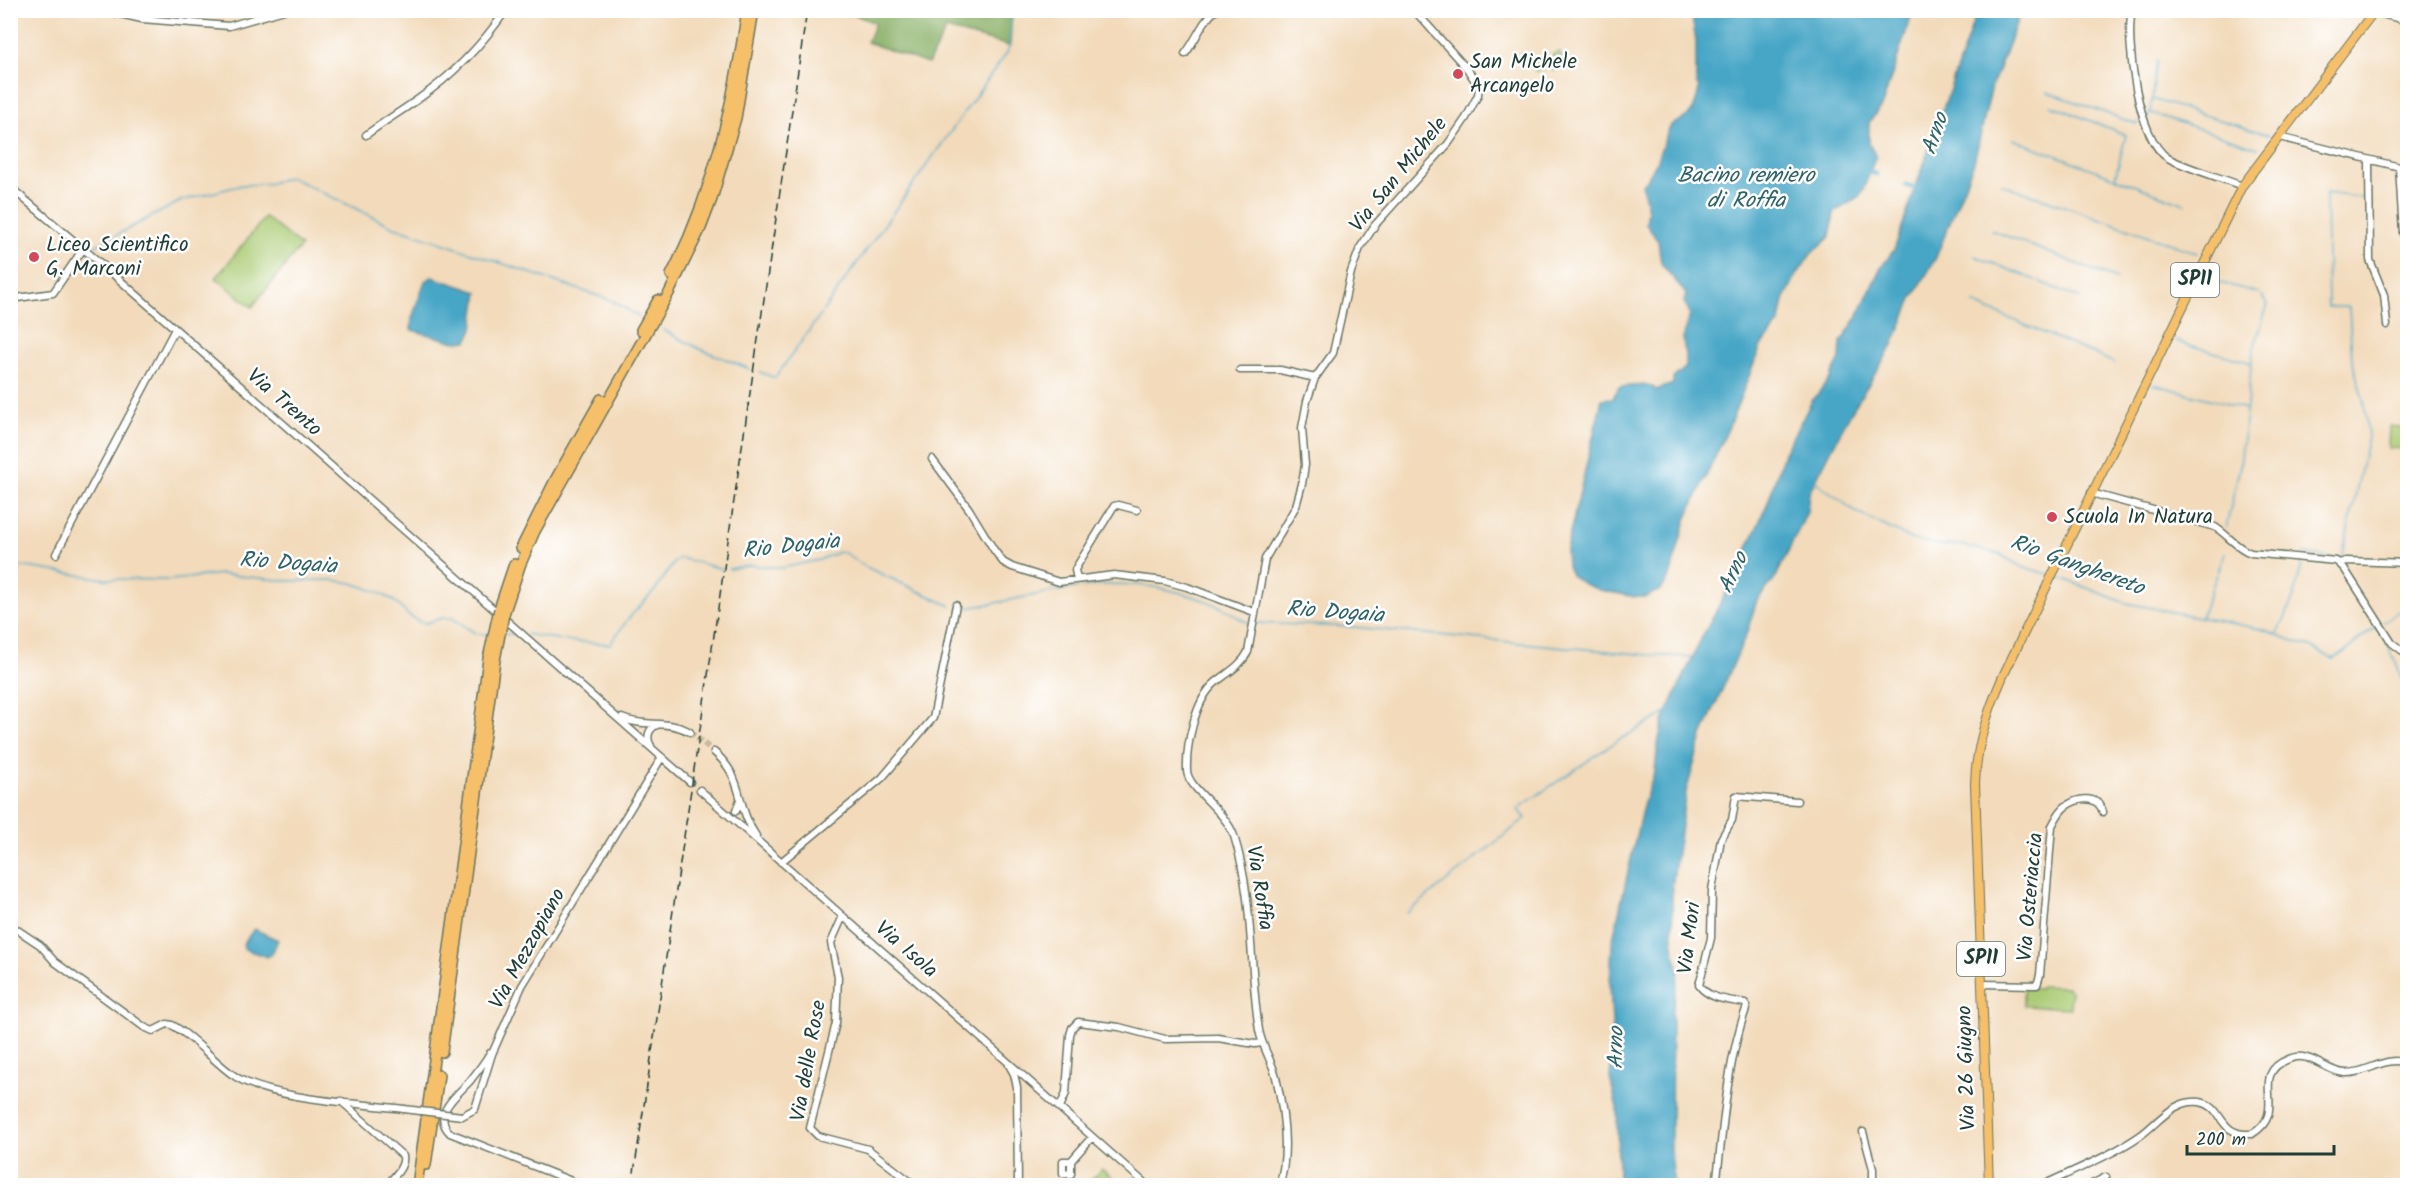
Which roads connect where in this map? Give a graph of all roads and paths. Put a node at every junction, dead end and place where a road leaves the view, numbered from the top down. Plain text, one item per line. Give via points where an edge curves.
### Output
1 (103, 10) edge
2 (284, 10) edge
3 (506, 10) edge
4 (747, 10) edge
5 (754, 10) edge
6 (1216, 10) edge
7 (1414, 10) edge
8 (2132, 10) edge
9 (2374, 11) edge
10 (2408, 21) edge
11 (1185, 54) dead end
12 (366, 135) dead end
13 (2278, 137) junction
14 (2369, 160) junction
15 (2399, 167) junction
16 (2408, 169) edge
17 (2242, 186) junction
18 (10, 187) edge
19 (83, 249) junction
20 (2408, 250) edge
21 (10, 299) edge
22 (2387, 324) dead end
23 (175, 329) junction
24 (1240, 370) dead end
25 (1314, 378) junction
26 (932, 459) dead end
27 (2091, 493) junction
28 (1137, 510) dead end
29 (56, 554) dead end
30 (2339, 563) junction
31 (2408, 563) edge
32 (1077, 579) junction
33 (956, 604) dead end
34 (502, 612) junction
35 (1253, 615) junction
36 (2408, 655) edge
37 (491, 660) junction
38 (610, 710) junction
39 (660, 723) junction
40 (644, 724) junction
41 (690, 732) tunnel mouth
42 (645, 737) junction
43 (714, 752) tunnel mouth
44 (662, 757) junction
45 (690, 782) dead end
46 (700, 790) dead end
47 (740, 797) junction
48 (1797, 801) dead end
49 (2103, 812) dead end
50 (745, 815) junction
51 (735, 816) junction
52 (764, 845) junction
53 (781, 862) junction
54 (843, 916) junction
55 (10, 925) edge
56 (1982, 984) junction
57 (497, 1042) junction
58 (1262, 1042) junction
59 (1001, 1057) junction
60 (2408, 1063) edge
61 (1028, 1079) junction
62 (1016, 1084) junction
63 (1034, 1086) junction
64 (340, 1101) junction
65 (1060, 1107) junction
66 (1863, 1132) dead end
67 (1092, 1137) junction
68 (1071, 1161) dead end
69 (2106, 1177) dead end
70 (386, 1185) edge
71 (417, 1185) edge
72 (424, 1185) edge
73 (584, 1185) edge
74 (916, 1185) edge
75 (1018, 1185) edge
76 (1148, 1185) edge
77 (1279, 1185) edge
78 (1720, 1185) edge
79 (1873, 1185) edge
80 (1989, 1185) edge
81 (2041, 1185) edge
82 (2088, 1185) edge

1 - 2 street via 142,19 222,26 240,25
3 - 12 street via 478,47 446,77
4 - 34 highway via 729,116 695,221 664,290 531,525 509,576
5 - 34 highway via 736,118 701,228 669,293 535,531
6 - 11 street via 1205,20
7 - 25 street, Via San Michele via 1468,70 1479,87 1478,94 1448,144 1375,225 1360,248 1333,353
8 - 17 street via 2130,60 2147,132 2167,158
9 - 10 street
9 - 13 main road, SP11
13 - 14 street
13 - 17 main road, SP11
14 - 15 street
14 - 22 street via 2370,260 2384,295
15 - 16 street
15 - 20 street via 2403,233
17 - 27 main road, SP11
18 - 19 street, Via Trento
19 - 21 street via 54,292
19 - 23 street, Via Trento
23 - 29 street
23 - 38 street, Via Trento
24 - 25 street via 1280,370
25 - 35 street, Via San Michele via 1302,428 1302,484 1296,506 1265,559
26 - 32 street via 1003,562 1059,582
27 - 30 street via 2215,527 2251,553
27 - 56 main road, Via 26 Giugno / SP11 via 2003,676 1982,733 1975,784
28 - 32 street via 1118,505 1112,508 1075,570
30 - 31 street
30 - 36 street via 2392,643
32 - 35 street via 1127,576 1165,581 1187,586
33 - 53 street via 933,718 882,778
34 - 37 highway, bridge
35 - 58 street, Via Roffia via 1244,660 1203,694 1194,721 1187,772 1193,785 1224,816 1234,836 1245,884
37 - 71 highway
37 - 72 highway
38 - 40 street via 631,722
38 - 42 street
39 - 40 street
39 - 41 street
39 - 42 street
40 - 42 street
42 - 44 street
43 - 47 street, Via Isola via 730,768
44 - 45 street
44 - 57 street, Via Mezzopiano via 522,986
46 - 51 street, Via Isola
47 - 50 street, Via Isola
47 - 51 street
48 - 78 street, Via Mori via 1736,796 1732,820 1721,839 1712,890 1711,938 1699,985 1704,992 1747,1006 1729,1073 1717,1178
49 - 56 street, Via Osteriaccia via 2096,800 2080,799 2066,806 2052,826 2037,985
50 - 51 street via 741,822
50 - 52 street, Via Isola
51 - 52 street, Via Isola
52 - 53 street, Via Isola
53 - 54 street, Via Isola
54 - 59 street, Via Isola
54 - 74 street, Via delle Rose via 831,943 838,977 837,1023 810,1128 818,1136 867,1149
55 - 64 street, Via Mezzopiano via 144,1027 153,1031 172,1025 244,1081 294,1095
56 - 80 main road, Via 26 Giugno / SP11
57 - 64 street, Via Mezzopiano, bridge via 474,1109 462,1116
57 - 73 street via 480,1069 447,1106 443,1116 445,1127 450,1133
58 - 65 street via 1166,1039 1078,1022 1070,1035 1066,1093
58 - 77 street, Via Roffia via 1276,1078 1283,1124 1284,1172
59 - 61 street, Via Isola
59 - 62 street via 1011,1068
60 - 81 street via 2391,1060 2346,1073 2308,1058 2292,1057 2270,1076 2270,1116 2252,1134 2227,1128 2215,1111 2199,1102 2178,1106 2129,1143
61 - 62 street
61 - 63 street, Via Isola
62 - 63 street
62 - 75 street
63 - 65 street, Via Isola
64 - 70 street via 403,1156 400,1168
65 - 67 street, Via Isola
66 - 79 street
67 - 68 street
67 - 76 street, Via Isola
69 - 82 street

